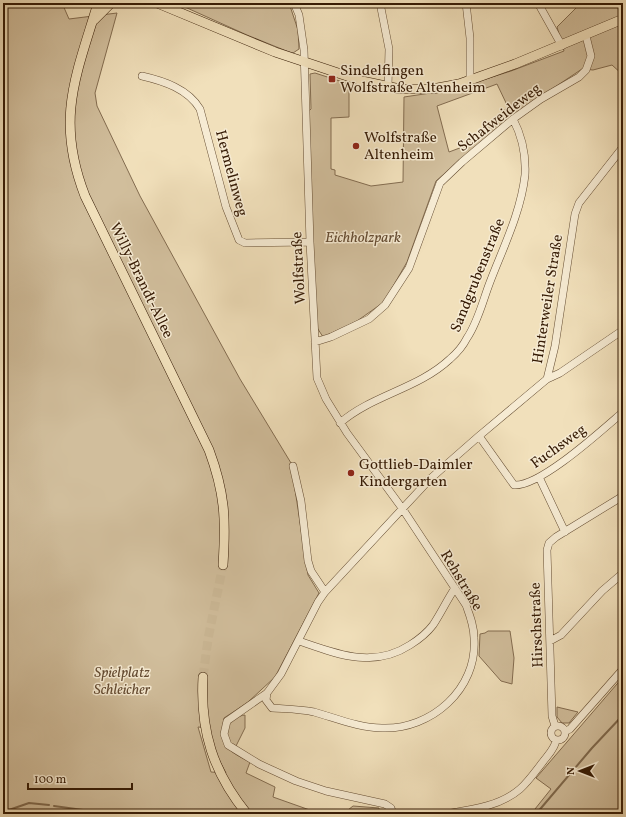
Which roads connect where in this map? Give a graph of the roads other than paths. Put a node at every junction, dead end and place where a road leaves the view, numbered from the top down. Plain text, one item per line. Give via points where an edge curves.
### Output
1 (98, 3) edge
2 (111, 3) edge
3 (157, 3) edge
4 (294, 3) edge
5 (380, 3) edge
6 (466, 3) edge
7 (538, 3) edge
8 (623, 19) edge
9 (93, 21) junction
10 (586, 36) junction
11 (562, 46) junction
12 (304, 62) junction
13 (142, 76) dead end
14 (470, 80) junction
15 (388, 87) junction
16 (513, 119) junction
17 (623, 148) edge
18 (310, 242) junction
19 (623, 330) edge
20 (315, 342) junction
21 (547, 378) junction
22 (623, 412) edge
23 (340, 423) junction
24 (479, 436) junction
25 (293, 466) dead end
26 (539, 477) junction
27 (623, 496) edge
28 (402, 508) junction
29 (565, 532) junction
30 (223, 564) tunnel mouth
31 (623, 573) edge
32 (456, 588) junction
33 (325, 592) junction
34 (299, 641) junction
35 (550, 641) junction
36 (623, 669) edge
37 (203, 677) tunnel mouth
38 (267, 693) junction
39 (555, 726) junction
40 (566, 731) junction
41 (556, 740) junction
42 (247, 814) edge
43 (393, 814) edge
44 (444, 814) edge

1 - 9 main road, Willy-Brandt-Allee
2 - 9 main road
3 - 12 main road via 256,45
4 - 12 street, Wolfstraße via 299,15
5 - 15 street via 389,49
6 - 14 street via 470,38
7 - 11 street
8 - 10 main road
9 - 30 main road, Willy-Brandt-Allee via 72,95 70,136 73,163 85,196 209,450 217,472 225,512
10 - 11 main road
10 - 16 street, Schafweideweg via 591,56 586,70 572,82 541,98
11 - 14 main road
12 - 15 main road
12 - 18 street, Wolfstraße
13 - 18 street, Hermelinweg via 182,90 200,109 226,207 239,240 245,243
14 - 15 main road via 432,89
16 - 20 street, Schafweideweg via 440,183 409,268 385,305 357,325
16 - 23 street, Sandgrubenstraße via 523,150 525,171 522,191 468,337 450,360 426,377 373,402
17 - 21 street, Hinterweiler Straße via 579,203 575,214 555,346
18 - 20 street, Wolfstraße
19 - 21 street via 560,373
20 - 23 street, Wolfstraße via 317,378
21 - 24 street, Hinterweiler Straße
22 - 26 street, Fuchsweg via 593,438
23 - 28 street, Wolfstraße
24 - 26 street, Fuchsweg via 514,485
24 - 28 street, Hinterweiler Straße
25 - 33 street via 301,501 308,561 313,576
26 - 29 street
27 - 29 street, Hirschstraße
28 - 32 street, Rehstraße
28 - 33 street, Hinterweiler Straße
29 - 35 street, Hirschstraße via 551,540 547,550
31 - 35 street via 602,591 561,635
32 - 34 street via 433,626 406,648 389,656 374,659 352,658
32 - 38 street, Rehstraße via 466,605 472,623 473,654 462,686 448,703 431,716 406,726 374,728 305,710 272,708 266,700
33 - 34 street, Hinterweiler Straße
34 - 38 street, Hinterweiler Straße
35 - 39 street, Hirschstraße via 552,716
36 - 40 street
37 - 42 main road via 204,722 213,759 227,787
38 - 43 street, Hinterweiler Straße via 227,721 224,734 231,748 296,781 326,791 385,804 391,808
39 - 40 street
39 - 41 street via 551,735
40 - 41 street via 564,738
41 - 44 street via 555,746 534,774 511,796 481,808

